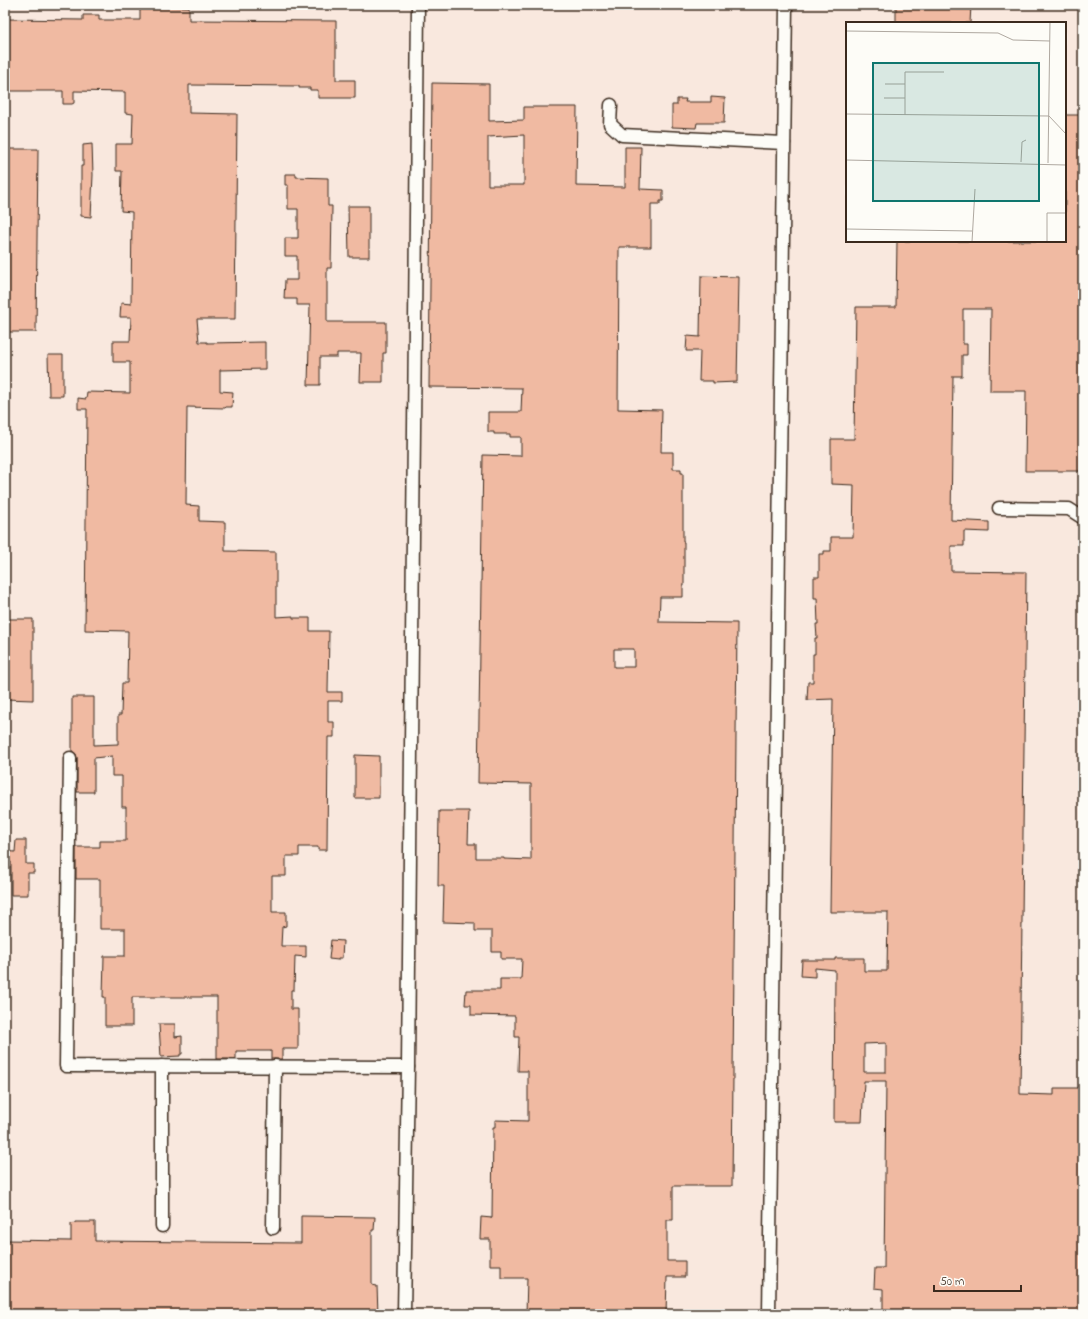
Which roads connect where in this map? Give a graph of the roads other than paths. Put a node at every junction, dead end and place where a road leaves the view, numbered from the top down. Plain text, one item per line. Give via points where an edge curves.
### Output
1 (418, 5) edge
2 (786, 5) edge
3 (611, 105) dead end
4 (784, 143) junction
5 (999, 508) dead end
6 (1083, 518) edge
7 (70, 758) dead end
8 (162, 1066) junction
9 (275, 1066) junction
10 (408, 1067) junction
11 (162, 1226) dead end
12 (273, 1228) dead end
13 (404, 1314) edge
14 (769, 1314) edge

1 - 10 lane
2 - 4 lane
3 - 4 lane via 610,124 622,136
4 - 14 lane
5 - 6 lane via 1069,509
7 - 8 lane via 66,1066
8 - 9 lane
8 - 11 lane
9 - 10 lane
9 - 12 lane
10 - 13 lane

